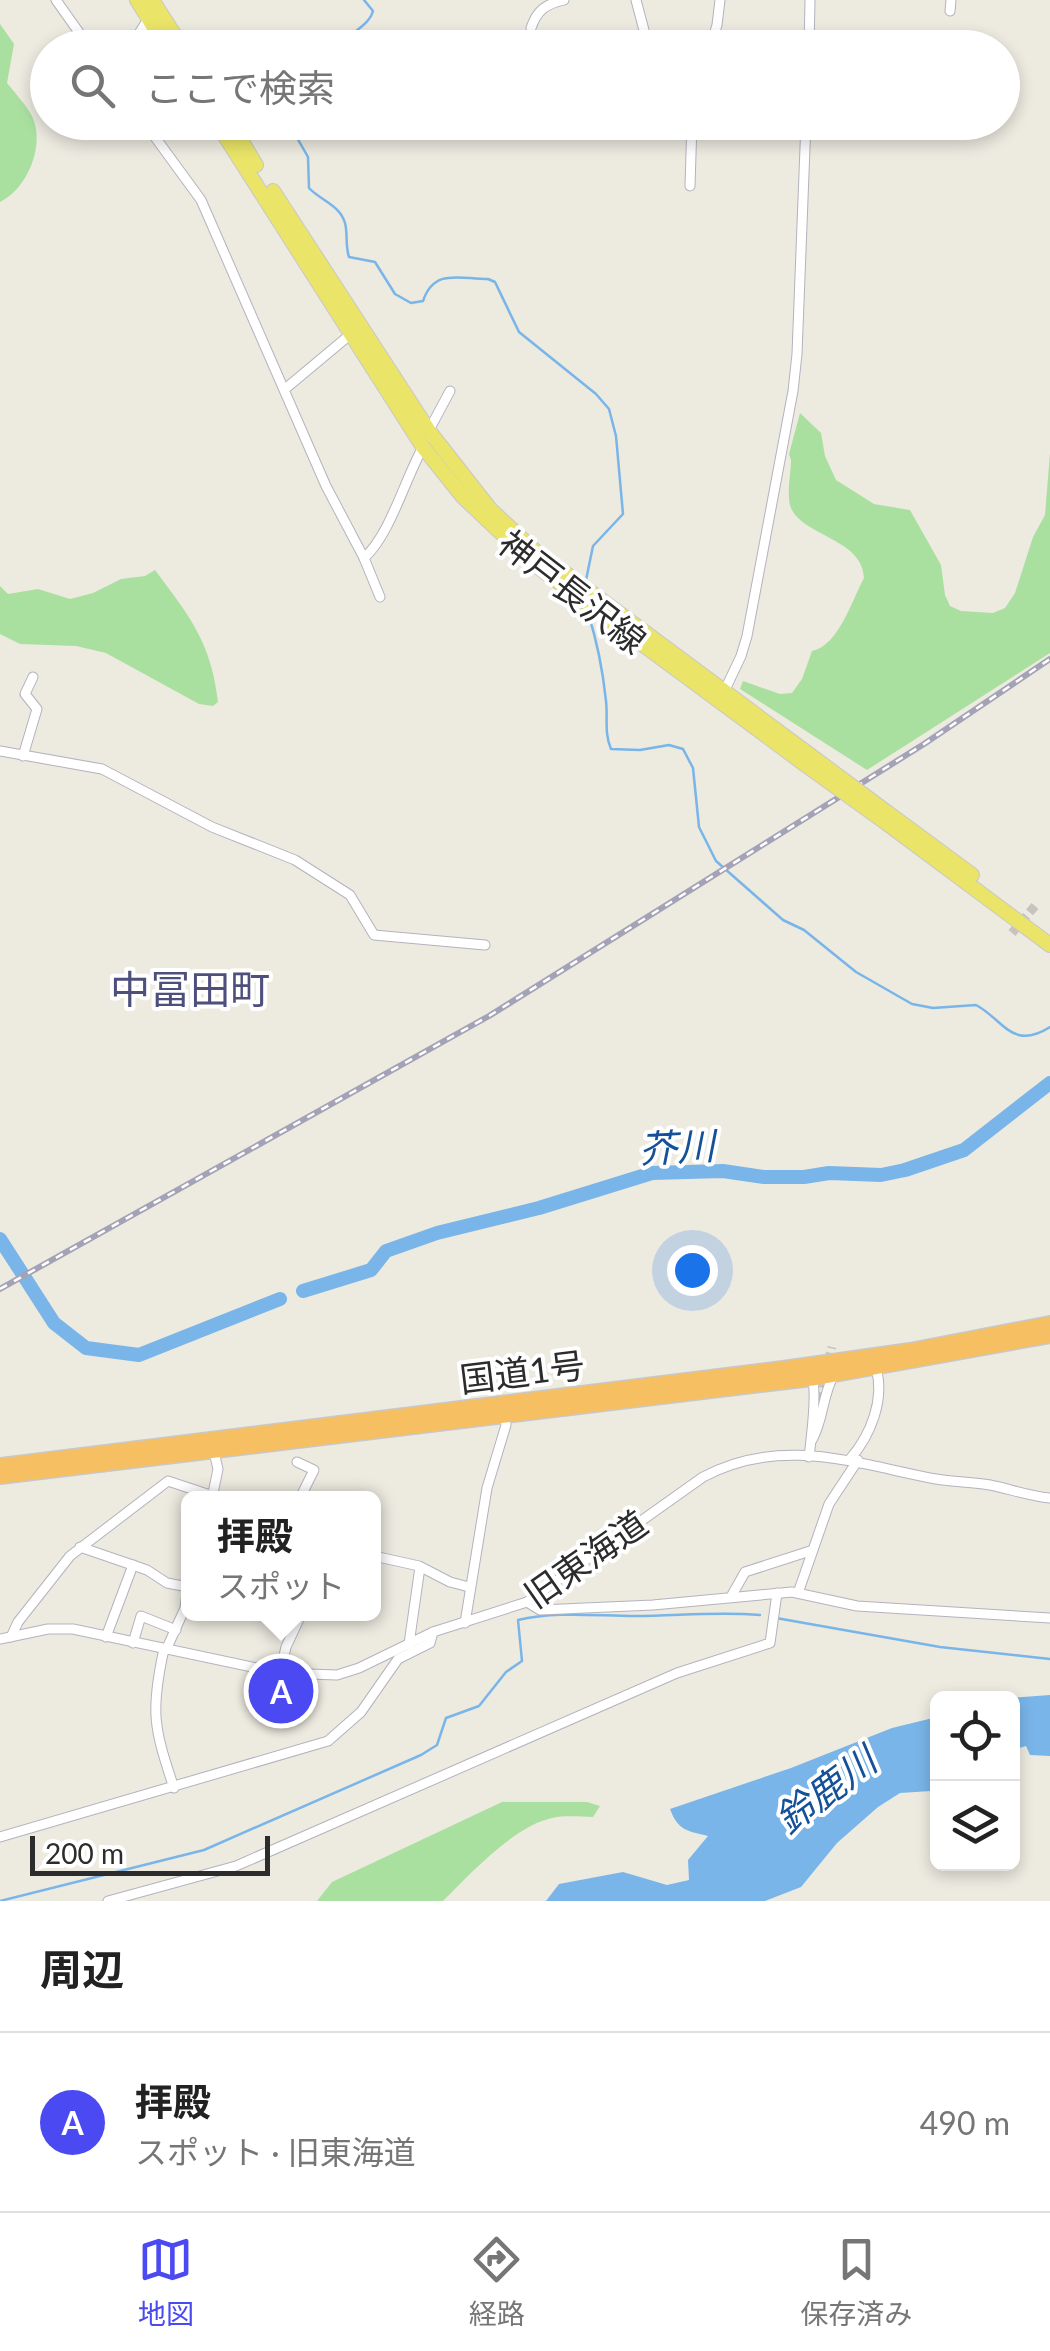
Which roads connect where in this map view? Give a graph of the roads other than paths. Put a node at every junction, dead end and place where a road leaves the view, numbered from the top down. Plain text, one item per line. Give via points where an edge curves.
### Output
1 (56, 0) edge
2 (137, 0) edge
3 (564, 0) edge
4 (636, 0) edge
5 (720, 0) edge
6 (810, 0) edge
7 (154, 6) edge
8 (531, 28) dead end
9 (77, 30) edge
10 (140, 30) edge
11 (161, 30) edge
12 (170, 30) edge
13 (643, 30) edge
14 (716, 30) edge
15 (809, 30) edge
16 (157, 140) edge
17 (228, 140) edge
18 (242, 140) edge
19 (691, 140) edge
20 (805, 140) edge
21 (690, 186) dead end
22 (352, 333) junction
23 (285, 389) junction
24 (450, 391) dead end
25 (429, 431) junction
26 (423, 447) junction
27 (534, 557) junction
28 (364, 558) junction
29 (380, 597) dead end
30 (33, 677) dead end
31 (722, 695) junction
32 (0, 751) edge
33 (23, 756) junction
34 (886, 818) junction
35 (1050, 933) edge
36 (485, 944) dead end
37 (1050, 945) edge
38 (1050, 1324) edge
39 (1050, 1336) edge
40 (876, 1368) junction
41 (834, 1374) junction
42 (812, 1378) junction
43 (820, 1401) tunnel mouth
44 (504, 1414) junction
45 (811, 1442) junction
46 (214, 1452) junction
47 (810, 1457) junction
48 (854, 1459) junction
49 (297, 1462) dead end
50 (0, 1466) edge
51 (0, 1476) edge
52 (196, 1491) edge
53 (214, 1491) edge
54 (304, 1491) edge
55 (1050, 1498) edge
56 (80, 1547) junction
57 (810, 1551) junction
58 (381, 1558) edge
59 (133, 1566) junction
60 (420, 1567) junction
61 (181, 1586) edge
62 (468, 1586) junction
63 (777, 1593) junction
64 (798, 1593) junction
65 (732, 1596) junction
66 (527, 1602) junction
67 (181, 1618) edge
68 (1050, 1618) edge
69 (298, 1621) edge
70 (464, 1623) junction
71 (176, 1630) junction
72 (434, 1632) junction
73 (106, 1637) junction
74 (6, 1638) edge
75 (132, 1642) junction
76 (409, 1644) junction
77 (165, 1649) junction
78 (280, 1672) junction
79 (174, 1788) junction
80 (0, 1837) edge
81 (108, 1901) edge

1 - 9 street
2 - 7 main road
3 - 8 street via 547,4
4 - 13 street
5 - 14 street
6 - 15 street
7 - 10 street
7 - 11 main road
7 - 12 main road
16 - 23 street via 202,200
17 - 22 main road, 神戸長沢線
18 - 25 main road, 神戸長沢線
19 - 21 street
20 - 31 street via 794,380 747,636
22 - 23 street
22 - 26 main road, 神戸長沢線
23 - 28 street
24 - 25 street
25 - 26 street
25 - 27 main road, 神戸長沢線
26 - 27 main road, 神戸長沢線 via 462,498
26 - 28 street via 381,541
27 - 31 main road, 神戸長沢線
28 - 29 street
30 - 33 street via 24,694 37,709
31 - 34 main road, 神戸長沢線, bridge
32 - 33 street
33 - 36 street via 102,769 212,827 295,860 350,895 374,935
34 - 35 main road, 神戸長沢線
34 - 37 main road, 神戸長沢線
38 - 50 highway, 国道1号 via 783,1369
39 - 40 highway, 国道1号
40 - 41 highway, 国道1号
40 - 48 street via 871,1427
41 - 42 highway, 国道1号
41 - 45 street
42 - 44 highway, 国道1号
42 - 45 street
43 - 45 street
44 - 46 highway, 国道1号
44 - 62 street
45 - 47 street
46 - 51 highway, 国道1号
46 - 53 street
47 - 48 street, 旧東海道
47 - 66 street, 旧東海道 via 749,1458 704,1476
48 - 55 street, 旧東海道
48 - 57 street
49 - 54 street via 314,1470
52 - 56 street via 168,1481
56 - 59 street
56 - 74 street
57 - 64 street
57 - 65 street via 745,1572
58 - 60 street
59 - 61 street
59 - 73 street
60 - 62 street
60 - 76 street
62 - 70 street
63 - 64 street
63 - 65 street
63 - 81 street via 770,1643 677,1673 236,1866
64 - 68 street via 856,1606
65 - 66 street via 540,1610
66 - 70 street, 旧東海道
67 - 71 street
69 - 78 street
70 - 72 street, 旧東海道
71 - 75 street via 141,1616
71 - 77 street
72 - 76 street, 旧東海道
72 - 79 street via 430,1644 398,1659 361,1712 328,1741
73 - 74 street, 旧東海道 via 73,1628
73 - 75 street, 旧東海道
75 - 77 street, 旧東海道
76 - 78 street, 旧東海道 via 337,1674
77 - 78 street, 旧東海道
77 - 79 street via 154,1726
79 - 80 street

